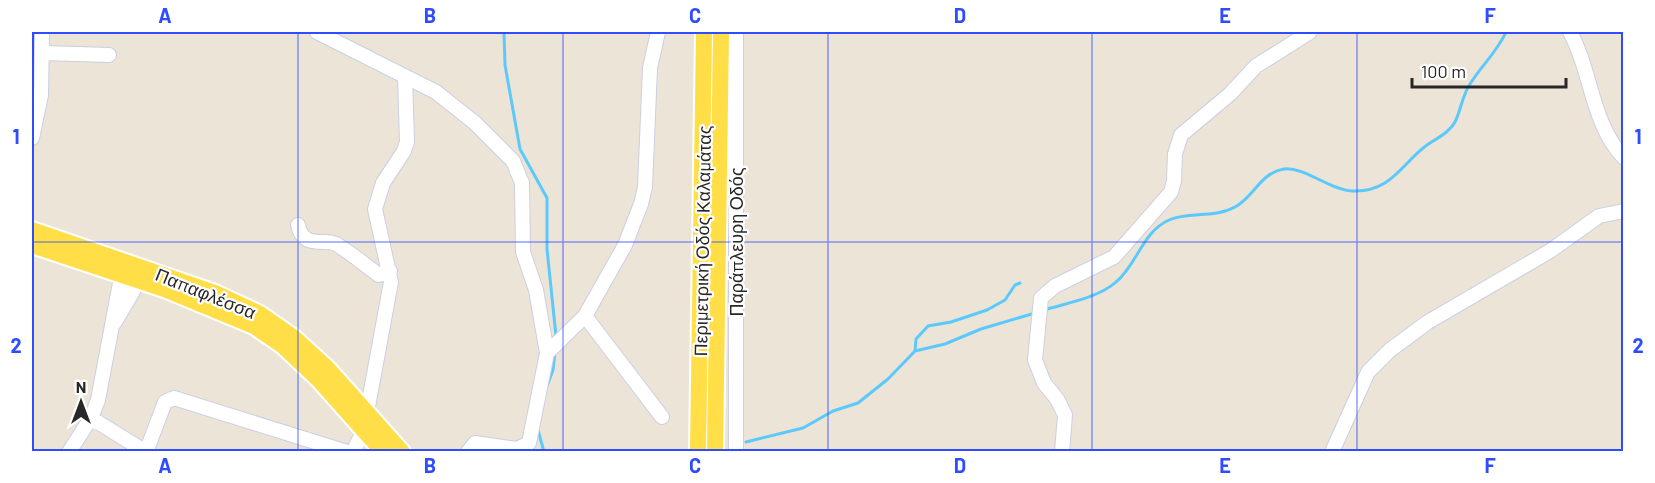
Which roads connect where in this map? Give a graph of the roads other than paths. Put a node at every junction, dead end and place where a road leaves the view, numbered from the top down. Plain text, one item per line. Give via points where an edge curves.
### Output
1 (42, 32) edge
2 (317, 32) edge
3 (657, 32) edge
4 (704, 32) edge
5 (721, 32) edge
6 (736, 32) edge
7 (1310, 32) edge
8 (1570, 32) edge
9 (44, 53) junction
10 (109, 55) dead end
11 (405, 76) junction
12 (32, 138) edge
13 (1623, 158) edge
14 (1623, 211) edge
15 (298, 225) dead end
16 (32, 230) edge
17 (32, 245) edge
18 (123, 269) junction
19 (390, 271) junction
20 (140, 274) junction
21 (585, 316) junction
22 (114, 324) junction
23 (547, 353) junction
24 (367, 412) junction
25 (662, 417) dead end
26 (91, 418) junction
27 (364, 430) junction
28 (69, 452) edge
29 (146, 452) edge
30 (346, 452) edge
31 (353, 452) edge
32 (382, 452) edge
33 (402, 452) edge
34 (468, 452) edge
35 (698, 452) edge
36 (715, 452) edge
37 (736, 452) edge
38 (1062, 452) edge
39 (1332, 452) edge

1 - 9 street
2 - 11 street
3 - 21 street via 648,91 645,187 625,245
4 - 35 main road, Περιμετρική Οδός Καλαμάτας
5 - 36 main road, Περιμετρική Οδός Καλαμάτας
6 - 37 street, Παράπλευρη Οδός
7 - 38 street via 1256,66 1230,94 1181,135 1170,192 1122,250 1047,291 1040,312 1035,360 1044,383 1065,415
8 - 13 street via 1601,125
9 - 10 street
9 - 12 street
11 - 19 street via 404,151 383,183 375,209
11 - 23 street via 436,92 475,123 519,171 523,252 534,280
14 - 39 street via 1599,216 1550,251 1428,322 1390,350 1368,372
15 - 19 street via 299,231 311,241 334,243 380,275
16 - 18 main road, Παπαφλέσσα
17 - 18 main road, Παπαφλέσσα
18 - 20 main road, Παπαφλέσσα
18 - 22 street
19 - 24 street via 390,290
20 - 22 street
20 - 24 main road, Παπαφλέσσα via 215,293 278,325 328,369
20 - 27 main road, Παπαφλέσσα via 269,336 319,380
21 - 23 street
21 - 25 street
22 - 26 street
23 - 34 street via 529,443 517,449 475,443
24 - 33 main road, Παπαφλέσσα
26 - 28 street
26 - 29 street
27 - 31 street
27 - 32 main road, Παπαφλέσσα
29 - 30 street via 165,402 174,398

